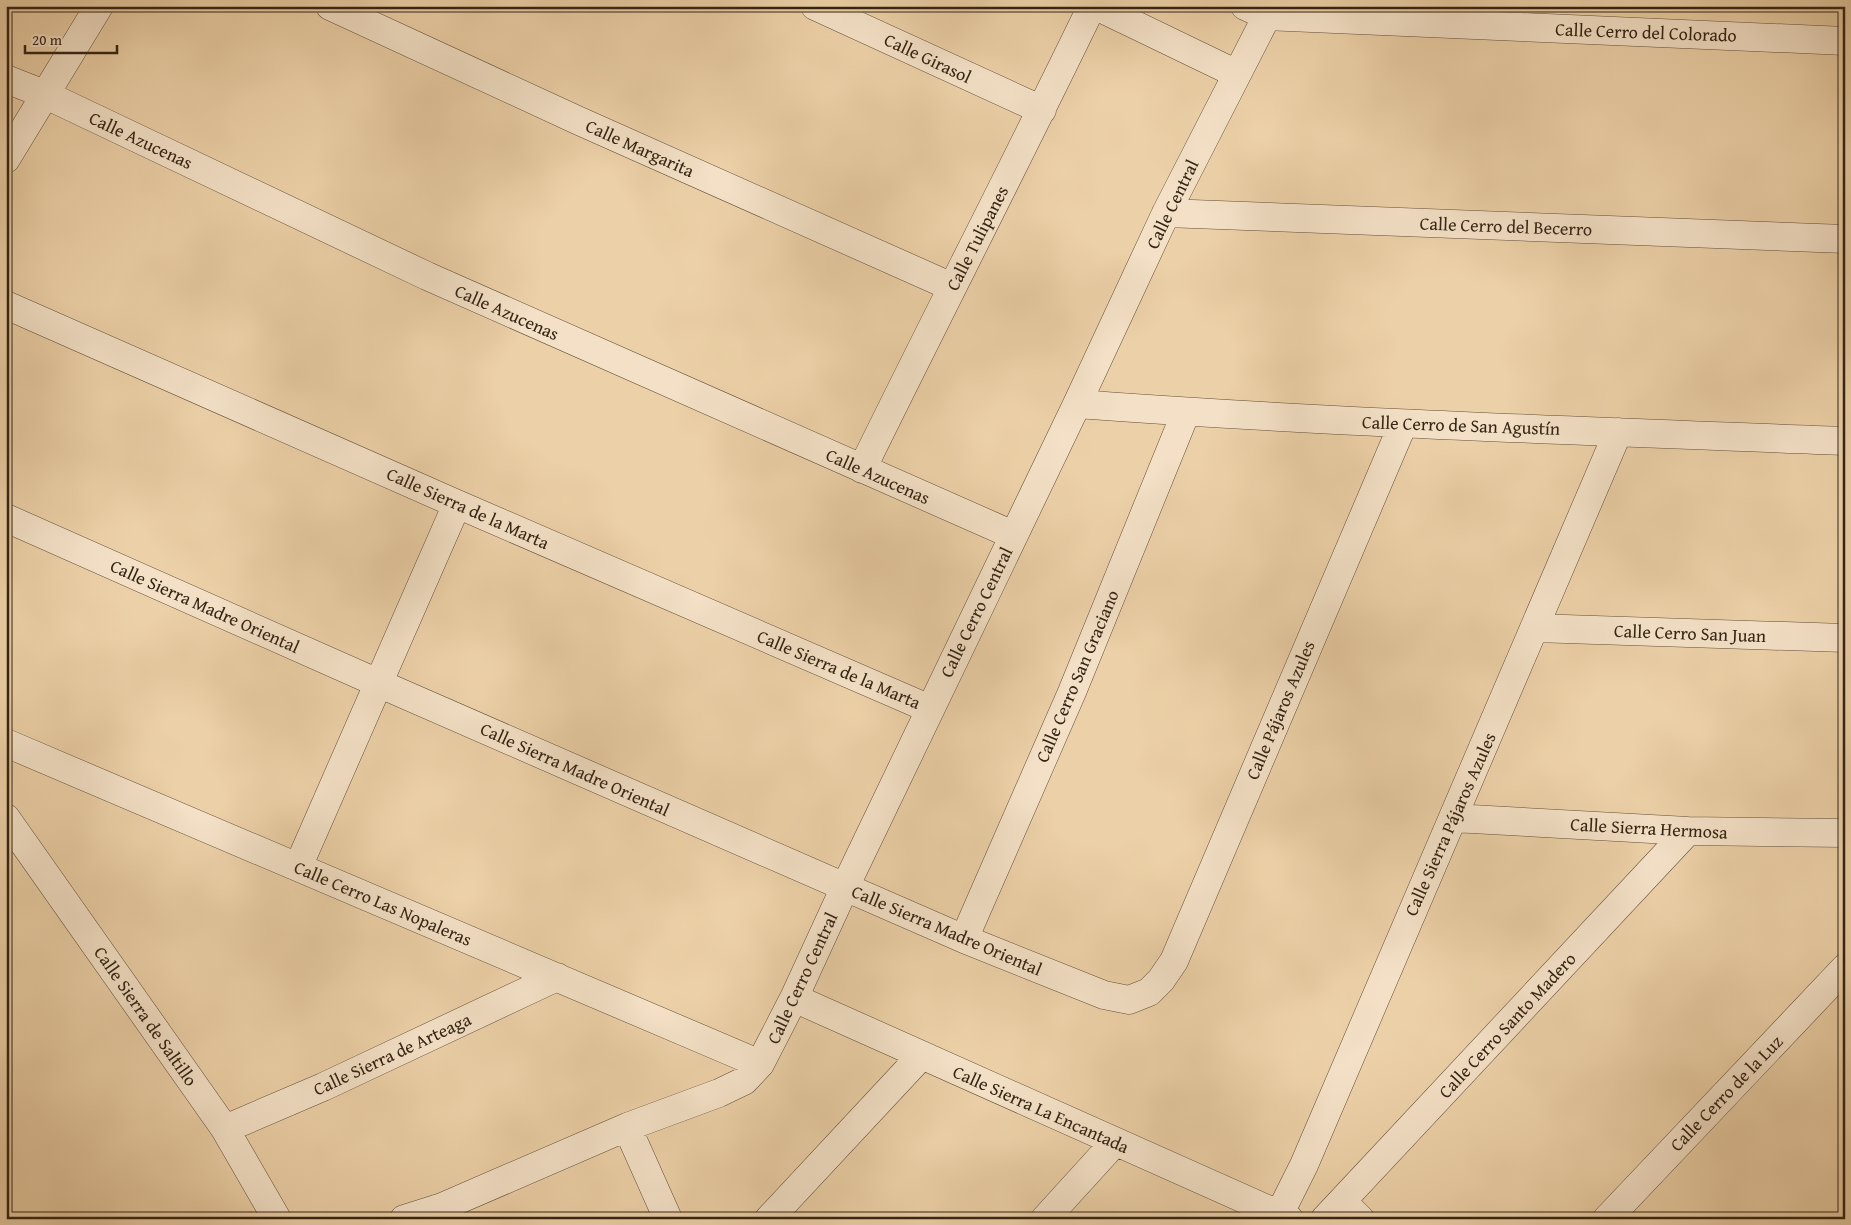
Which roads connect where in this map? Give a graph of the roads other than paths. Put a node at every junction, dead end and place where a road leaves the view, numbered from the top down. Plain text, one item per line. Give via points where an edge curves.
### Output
1 (98, 6) edge
2 (330, 6) edge
3 (815, 6) edge
4 (1092, 6) edge
5 (1096, 6) edge
6 (1261, 10) edge
7 (1845, 41) edge
8 (1237, 74) junction
9 (6, 79) edge
10 (44, 94) junction
11 (1042, 110) junction
12 (6, 159) edge
13 (1166, 214) junction
14 (1845, 239) edge
15 (952, 287) junction
16 (6, 306) edge
17 (1077, 404) junction
18 (1186, 412) junction
19 (1403, 424) junction
20 (1618, 432) junction
21 (1845, 441) edge
22 (862, 469) junction
23 (457, 504) junction
24 (6, 518) edge
25 (1013, 535) junction
26 (1534, 628) junction
27 (1845, 638) edge
28 (378, 683) junction
29 (930, 708) junction
30 (6, 743) edge
31 (6, 818) edge
32 (1453, 818) junction
33 (1688, 831) junction
34 (1845, 833) edge
35 (298, 867) junction
36 (845, 887) junction
37 (964, 940) junction
38 (1845, 968) edge
39 (557, 977) junction
40 (1149, 992) joint
41 (794, 998) junction
42 (920, 1056) junction
43 (760, 1064) junction
44 (627, 1127) junction
45 (225, 1129) junction
46 (1116, 1142) junction
47 (444, 1213) edge
48 (1342, 1213) edge
49 (1284, 1217) edge
50 (277, 1219) edge
51 (404, 1219) edge
52 (668, 1219) edge
53 (769, 1219) edge
54 (1045, 1219) edge
55 (1607, 1219) edge

1 - 10 street
2 - 15 street, Calle Margarita
3 - 11 street, Calle Girasol
4 - 11 street, Calle Tulipanes
5 - 8 street
6 - 7 street, Calle Cerro del Colorado
6 - 8 street, Calle Central
8 - 13 street, Calle Central
9 - 10 street, Calle Azucenas
10 - 12 street
10 - 22 street, Calle Azucenas via 427,276
11 - 15 street, Calle Tulipanes
13 - 14 street, Calle Cerro del Becerro
13 - 17 street, Calle Central
15 - 22 street, Calle Tulipanes
16 - 23 street, Calle Sierra de la Marta
17 - 18 street, Calle Cerro de San Agustín
17 - 25 street, Calle Cerro Central
18 - 19 street, Calle Cerro de San Agustín
18 - 37 street, Calle Cerro San Graciano via 1072,692
19 - 20 street, Calle Cerro de San Agustín
19 - 40 street, Calle Pájaros Azules via 1174,960
20 - 21 street, Calle Cerro de San Agustín
20 - 26 street, Calle Sierra Pájaros Azules
22 - 25 street, Calle Azucenas
23 - 28 street
23 - 29 street, Calle Sierra de la Marta
24 - 28 street, Calle Sierra Madre Oriental
25 - 29 street, Calle Cerro Central
26 - 27 street, Calle Cerro San Juan
26 - 32 street, Calle Sierra Pájaros Azules
28 - 35 street
28 - 36 street, Calle Sierra Madre Oriental
29 - 36 street, Calle Cerro Central
30 - 35 street, Calle Cerro Las Nopaleras
31 - 45 street, Calle Sierra de Saltillo
32 - 33 street, Calle Sierra Hermosa
32 - 49 street, Calle Sierra Pájaros Azules
33 - 34 street, Calle Sierra Hermosa
33 - 48 street, Calle Cerro Santo Madero
35 - 39 street, Calle Cerro Las Nopaleras
36 - 37 street, Calle Sierra Madre Oriental
36 - 41 street, Calle Cerro Central
37 - 40 street, Calle Sierra Madre Oriental via 1104,995 1129,1000
38 - 55 street, Calle Cerro de la Luz
39 - 43 street, Calle Cerro Las Nopaleras
39 - 45 street, Calle Sierra de Arteaga via 323,1087
41 - 42 street, Calle Sierra La Encantada
41 - 43 street, Calle Cerro Central
42 - 46 street, Calle Sierra La Encantada
42 - 53 street
43 - 44 street, Calle Cerro Central via 744,1081 720,1094
44 - 47 street, Calle Cerro Central
44 - 52 street
45 - 50 street, Calle Sierra de Saltillo
46 - 49 street, Calle Sierra La Encantada
46 - 54 street
47 - 51 street, Calle Cerro Central

